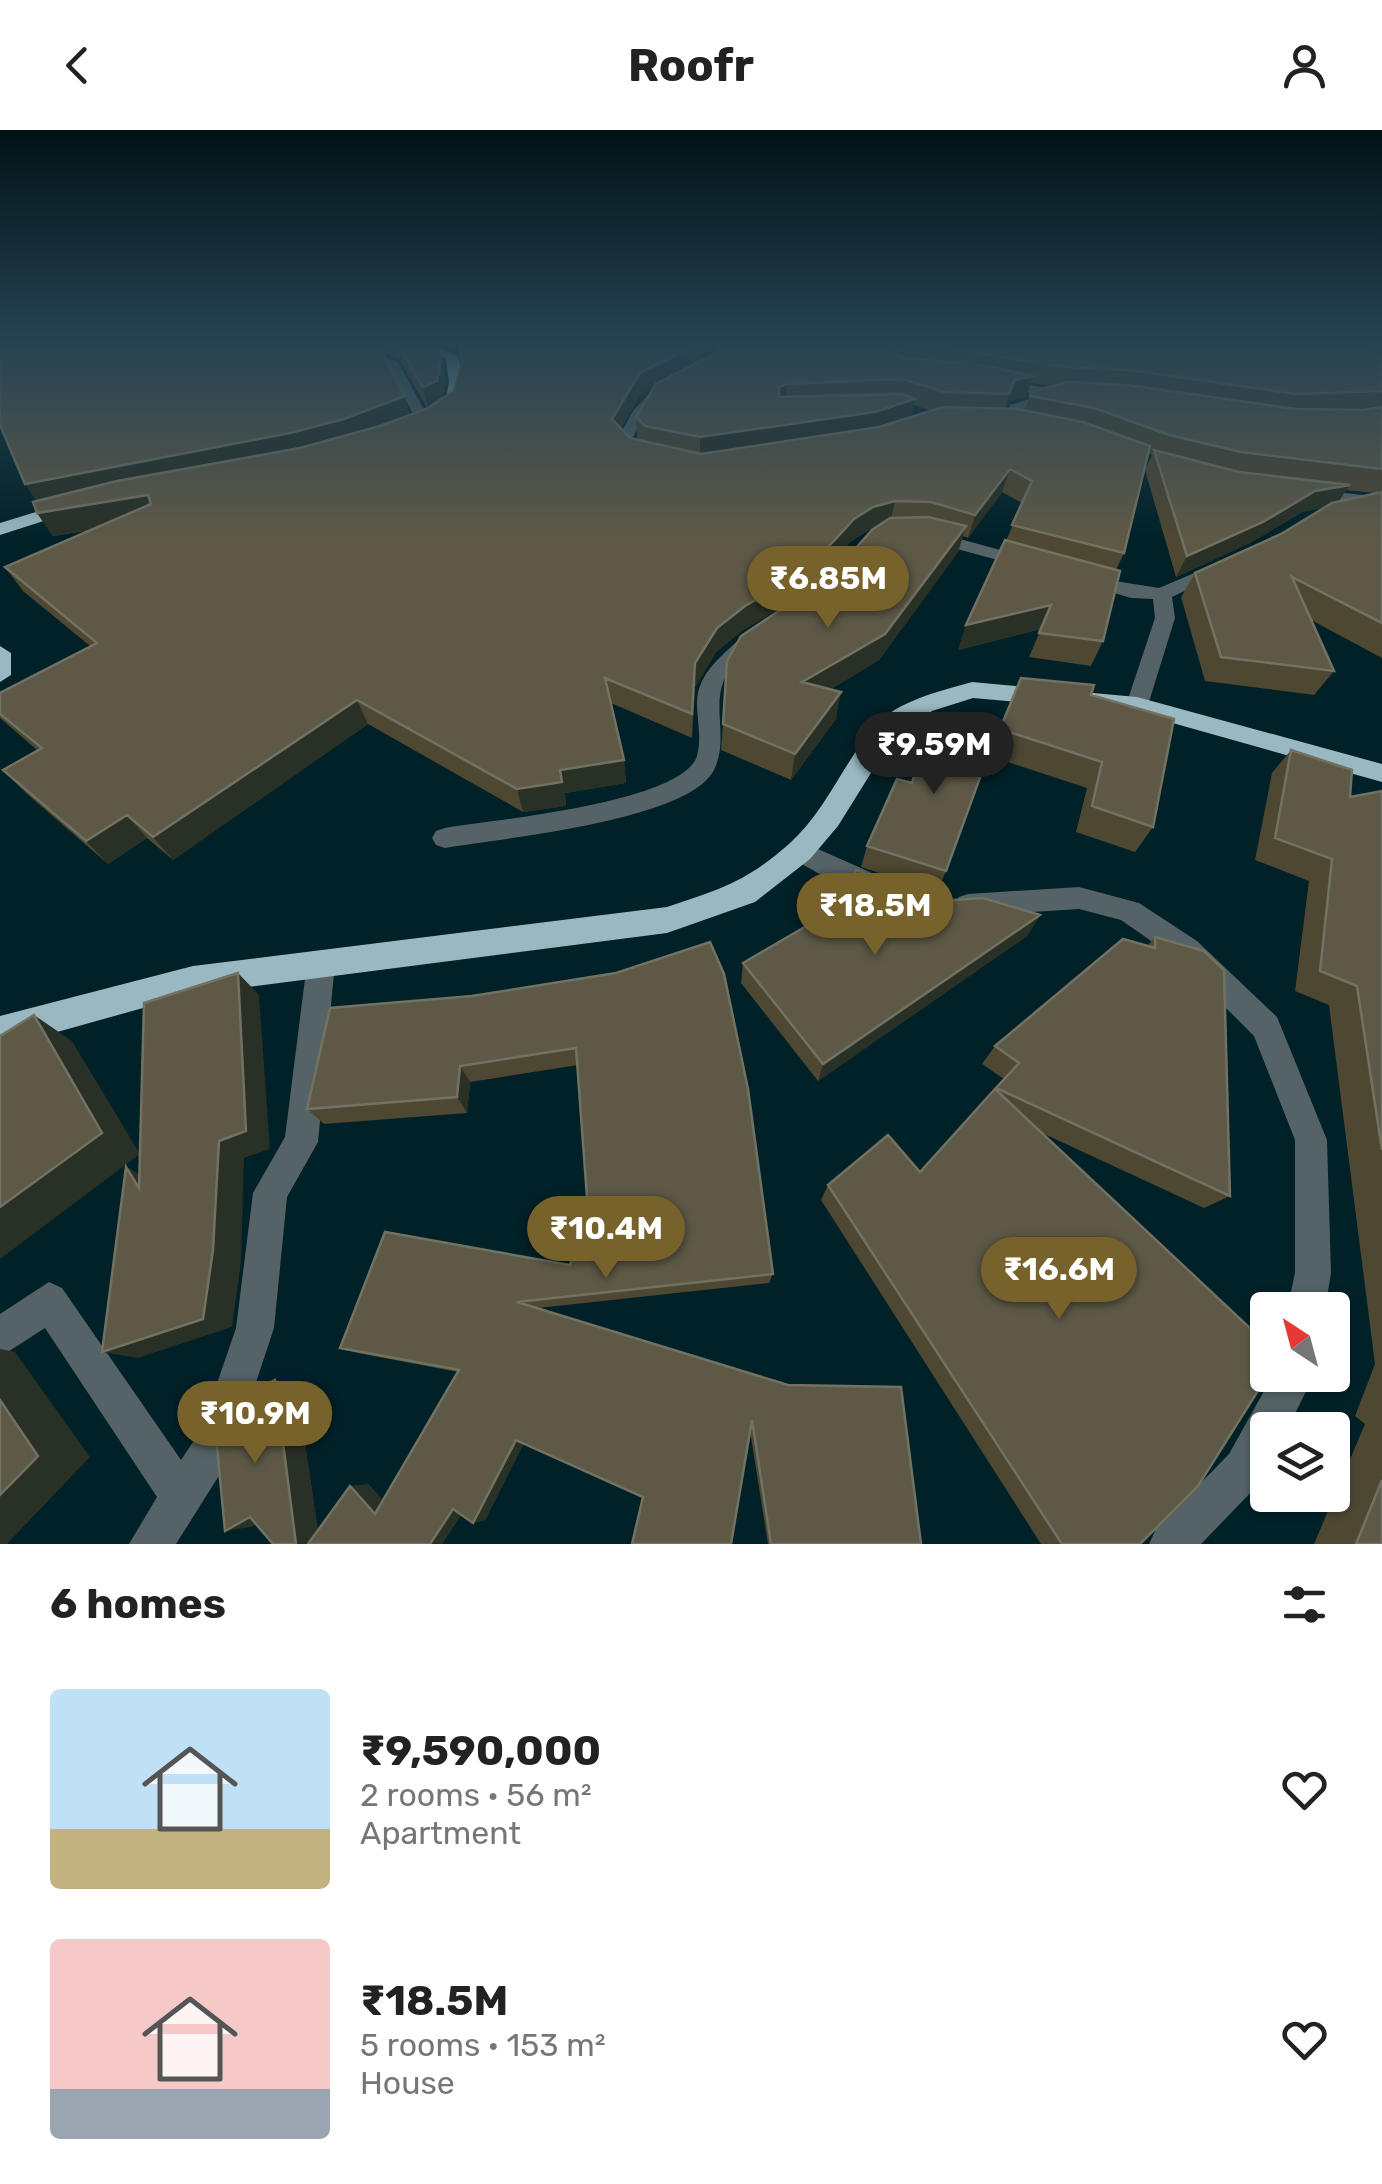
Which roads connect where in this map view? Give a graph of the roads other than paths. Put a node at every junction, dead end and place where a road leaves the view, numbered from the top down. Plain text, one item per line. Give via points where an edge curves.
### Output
1 (412, 410) edge
2 (446, 410) edge
3 (643, 410) edge
4 (1014, 410) edge
5 (1011, 423) edge
6 (419, 427) joint
7 (655, 459) edge
8 (1286, 492) edge
9 (91, 502) edge
10 (1382, 503) edge
11 (1329, 516) edge
12 (0, 529) edge
13 (904, 532) edge
14 (1242, 558) edge
15 (1162, 594) junction
16 (768, 627) edge
17 (0, 653) edge
18 (0, 675) edge
19 (1138, 706) junction
20 (1382, 773) edge
21 (445, 838) dead end
22 (800, 851) junction
23 (914, 901) edge
24 (945, 906) edge
25 (321, 963) junction
26 (0, 1032) edge
27 (1309, 1292) edge
28 (0, 1338) edge
29 (1285, 1392) edge
30 (182, 1497) junction
31 (152, 1544) edge
32 (1171, 1544) edge

1 - 6 street
2 - 6 highway
3 - 7 street via 624,440
4 - 5 street
8 - 10 street
9 - 12 highway
10 - 11 street
13 - 15 street via 1096,585
14 - 15 street
15 - 19 street via 1164,618
16 - 21 street via 716,672 707,700 708,756 684,786 644,804
17 - 18 highway
19 - 20 highway
19 - 22 highway via 972,690 924,705 885,730
22 - 23 street
22 - 25 highway via 745,894 667,920
24 - 27 street via 1078,898 1129,911 1186,950 1266,1027 1312,1140
25 - 26 highway via 193,980
25 - 30 street via 301,1142 270,1193 255,1328 218,1441
28 - 30 street via 49,1301
29 - 32 street via 1244,1469
30 - 31 street

